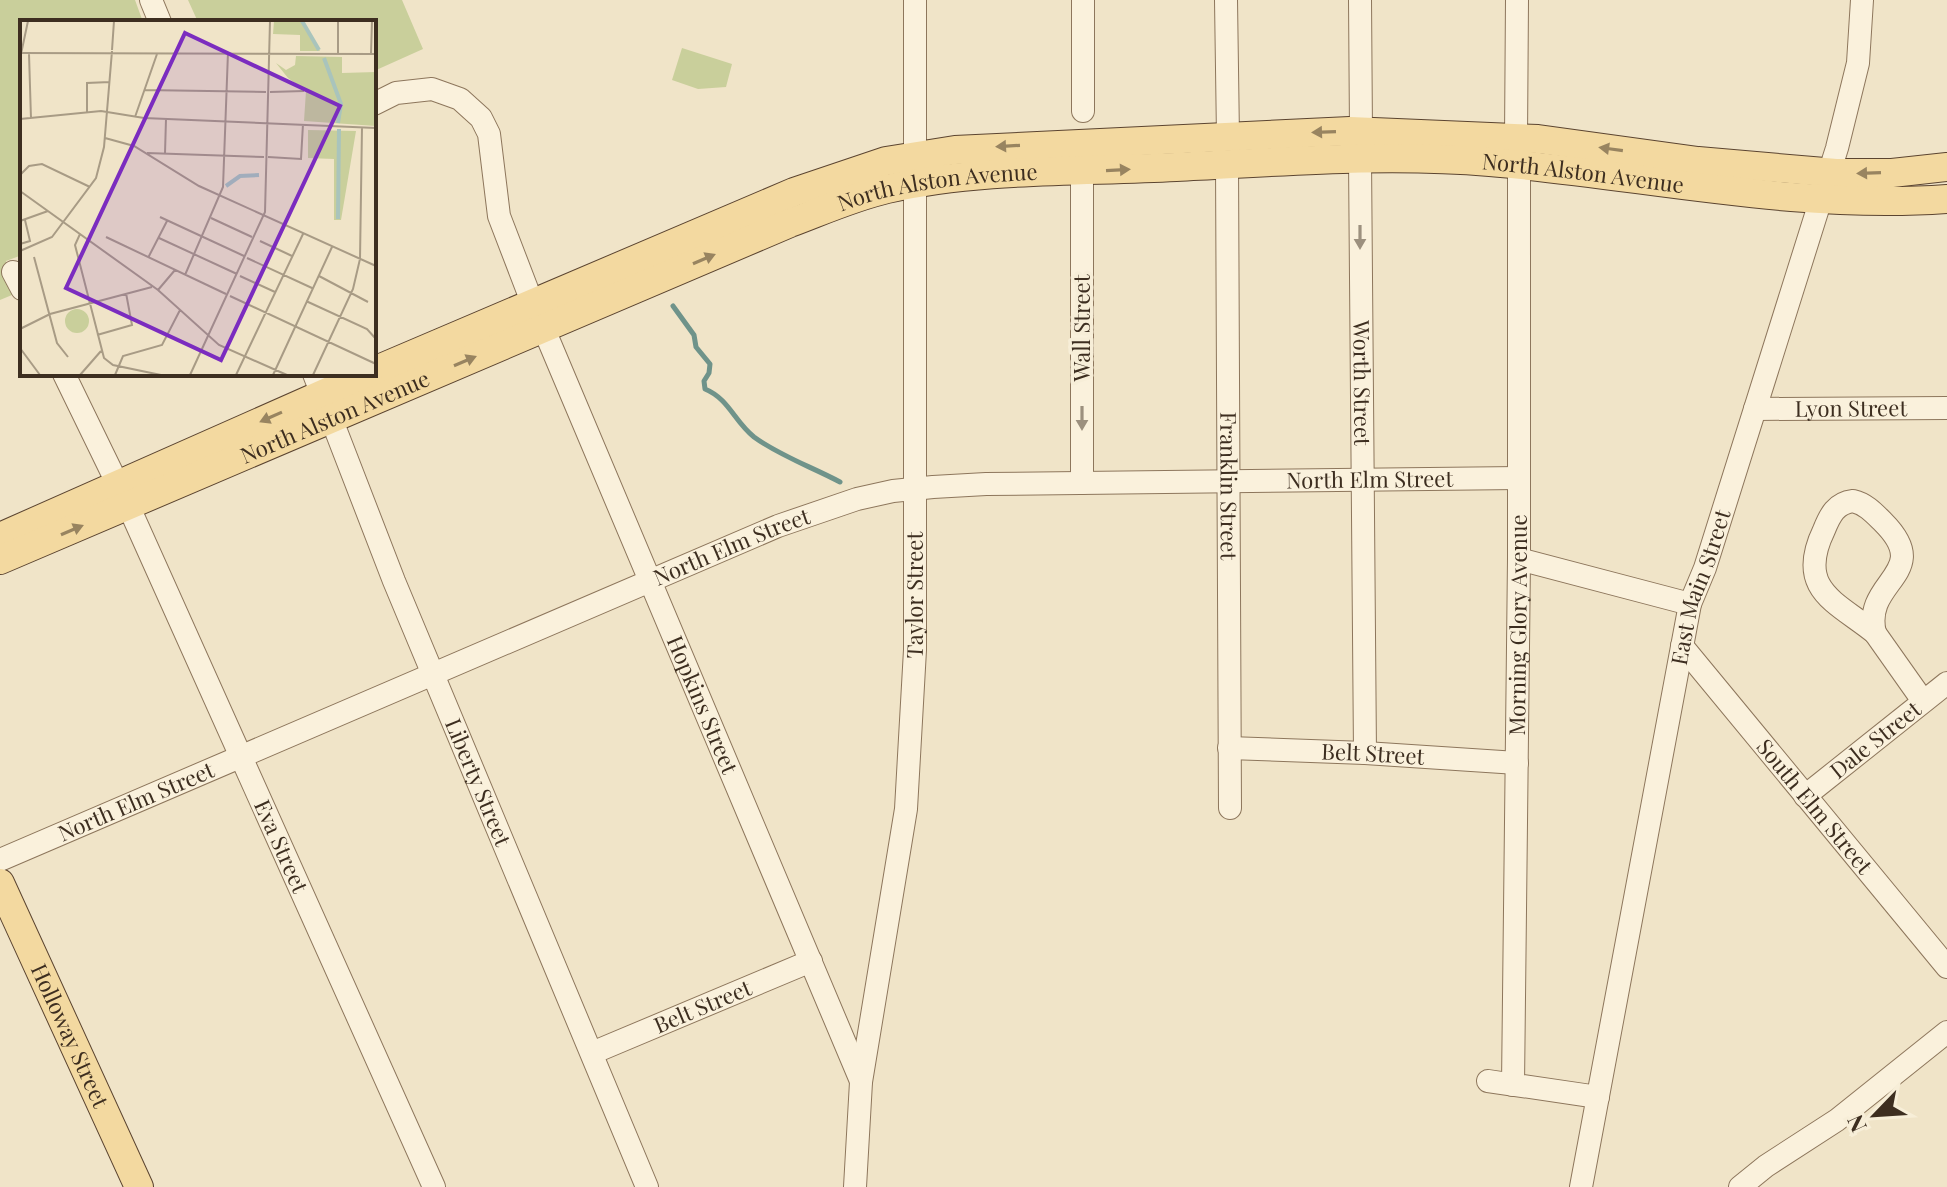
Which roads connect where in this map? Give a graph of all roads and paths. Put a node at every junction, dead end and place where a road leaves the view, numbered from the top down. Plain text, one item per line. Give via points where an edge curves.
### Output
1 (151, 0) edge
2 (915, 0) edge
3 (1083, 0) edge
4 (1226, 0) edge
5 (1360, 0) edge
6 (1517, 0) edge
7 (1862, 0) edge
8 (159, 20) edge
9 (376, 103) edge
10 (1083, 111) dead end
11 (1360, 145) junction
12 (1227, 150) junction
13 (1518, 152) junction
14 (915, 155) junction
15 (1947, 167) edge
16 (1082, 172) junction
17 (916, 184) junction
18 (1826, 186) junction
19 (1947, 199) edge
20 (538, 315) junction
21 (376, 370) edge
22 (376, 375) edge
23 (65, 376) edge
24 (364, 376) edge
25 (374, 376) edge
26 (323, 395) edge
27 (1947, 408) edge
28 (1755, 409) junction
29 (1519, 478) junction
30 (1363, 479) junction
31 (1226, 481) junction
32 (1082, 483) junction
33 (915, 489) junction
34 (123, 495) junction
35 (0, 537) edge
36 (1519, 559) junction
37 (0, 560) edge
38 (651, 581) junction
39 (1690, 604) junction
40 (1875, 633) junction
41 (1682, 646) junction
42 (432, 674) junction
43 (1947, 683) edge
44 (1923, 701) junction
45 (1229, 748) junction
46 (1365, 753) junction
47 (240, 756) junction
48 (1517, 763) junction
49 (1805, 796) junction
50 (1230, 808) dead end
51 (0, 860) edge
52 (0, 883) edge
53 (811, 961) junction
54 (1947, 967) edge
55 (1947, 1032) edge
56 (592, 1053) junction
57 (1488, 1081) dead end
58 (861, 1082) junction
59 (1513, 1085) junction
60 (1598, 1097) junction
61 (139, 1187) edge
62 (434, 1187) edge
63 (647, 1187) edge
64 (855, 1187) edge
65 (1581, 1187) edge
66 (1740, 1187) edge

1 - 8 street
2 - 14 street, Taylor Street
3 - 10 street
4 - 12 street, Franklin Street
5 - 11 street, Worth Street
6 - 13 street, Morning Glory Avenue
7 - 18 street, East Main Street via 1858,63
9 - 20 street, Hopkins Street via 396,93 432,89 460,99 481,118 489,134 499,216
11 - 12 main road, North Alston Avenue
11 - 13 main road, North Alston Avenue
11 -> 30 street, Worth Street
12 -> 14 main road, North Alston Avenue via 1002,146
16 -> 12 main road, North Alston Avenue
12 - 31 street, Franklin Street
13 - 18 main road, North Alston Avenue via 1709,162
13 - 29 street, Morning Glory Avenue
14 - 17 street, Taylor Street
14 - 20 main road, North Alston Avenue via 805,187
15 -> 18 main road, North Alston Avenue
16 - 17 main road, North Alston Avenue
16 -> 32 street, Wall Street
20 -> 17 main road, North Alston Avenue via 831,207
17 - 33 street, Taylor Street
18 - 19 main road, North Alston Avenue via 1903,202
18 - 28 street, East Main Street
20 - 21 main road, North Alston Avenue
22 -> 20 main road, North Alston Avenue
20 - 38 street, Hopkins Street
23 - 34 street, Eva Street
24 - 26 main road, North Alston Avenue
26 -> 25 main road, North Alston Avenue
26 - 34 main road, North Alston Avenue
26 - 42 street, Liberty Street
27 - 28 street, Lyon Street
28 - 39 street, East Main Street
29 - 30 street, North Elm Street
29 - 36 street, Morning Glory Avenue
30 - 31 street, North Elm Street
30 - 46 street, Worth Street
31 - 32 street, North Elm Street
31 - 45 street, Franklin Street
32 - 33 street, North Elm Street
33 - 38 street, North Elm Street via 857,499 802,517
33 - 58 street, Taylor Street via 915,650 906,809
34 - 35 main road, North Alston Avenue
37 -> 34 main road, North Alston Avenue
34 - 47 street, Eva Street
36 - 39 street
36 - 48 street, Morning Glory Avenue
38 - 42 street, North Elm Street
38 - 53 street, Hopkins Street
39 - 41 street, East Main Street
40 - 40 street via 1830,600 1816,574 1822,533 1832,512 1846,502 1870,509 1897,537 1901,551 1897,574 1874,606
40 - 44 street
41 - 49 street, South Elm Street
41 - 60 street, East Main Street
42 - 47 street, North Elm Street
42 - 56 street, Liberty Street
43 - 44 street, Dale Street
44 - 49 street, Dale Street
45 - 46 street, Belt Street
45 - 50 street, Franklin Street
46 - 48 street, Belt Street
47 - 51 street, North Elm Street
47 - 62 street, Eva Street
48 - 59 street, Morning Glory Avenue
49 - 54 street, South Elm Street
52 - 61 main road, Holloway Street
53 - 56 street, Belt Street
53 - 58 street, Hopkins Street
55 - 66 street via 1837,1120
56 - 63 street, Liberty Street
57 - 59 street
58 - 64 street, Taylor Street
59 - 60 street
60 - 65 street, East Main Street

